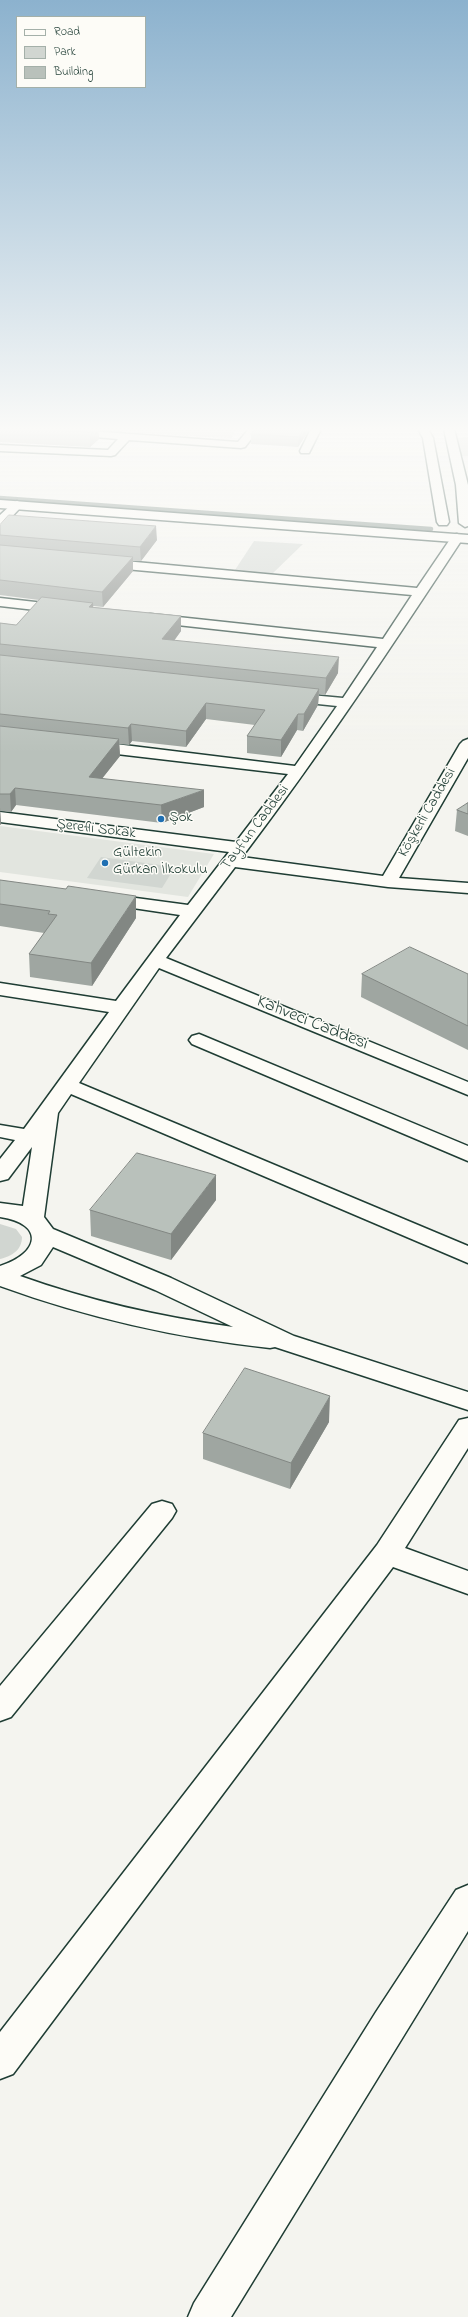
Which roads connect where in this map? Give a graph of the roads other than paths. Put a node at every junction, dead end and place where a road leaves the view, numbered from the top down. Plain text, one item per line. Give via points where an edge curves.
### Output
1 (451, 537) edge
2 (463, 538) edge
3 (93, 562) edge
4 (422, 592) junction
5 (0, 602) edge
6 (79, 610) edge
7 (134, 616) edge
8 (387, 644) junction
9 (276, 695) edge
10 (347, 703) junction
11 (468, 744) edge
12 (79, 745) edge
13 (298, 771) junction
14 (0, 817) edge
15 (235, 855) junction
16 (388, 882) junction
17 (468, 888) edge
18 (92, 897) edge
19 (192, 911) junction
20 (155, 960) junction
21 (0, 989) edge
22 (121, 1008) junction
23 (199, 1040) dead end
24 (67, 1085) junction
25 (468, 1088) edge
26 (48, 1112) junction
27 (0, 1131) edge
28 (29, 1136) junction
29 (468, 1154) edge
30 (0, 1174) edge
31 (0, 1210) edge
32 (38, 1226) junction
33 (468, 1255) edge
34 (0, 1274) edge
35 (0, 1277) edge
36 (285, 1342) junction
37 (468, 1401) edge
38 (468, 1427) edge
39 (162, 1511) dead end
40 (387, 1553) junction
41 (468, 1583) edge
42 (0, 1708) edge
43 (468, 1901) edge
44 (0, 2061) edge
45 (208, 2317) edge

1 - 2 street
2 - 4 street, Tayfun Caddesi
3 - 4 street
4 - 8 street, Tayfun Caddesi
5 - 6 street
7 - 8 street
8 - 10 street, Tayfun Caddesi
9 - 10 street
10 - 13 street, Tayfun Caddesi
11 - 16 street, Köşkerli Caddesi
12 - 13 street
13 - 15 street, Tayfun Caddesi
14 - 15 street, Şerefli Sokak
15 - 16 street, Şerefli Sokak
15 - 19 street, Tayfun Caddesi
16 - 17 street, Şerefli Sokak
18 - 19 street
19 - 20 street, Tayfun Caddesi
20 - 22 street, Tayfun Caddesi
20 - 25 street, Kahveci Caddesi
21 - 22 street
22 - 24 street, Tayfun Caddesi
23 - 29 street
24 - 26 street, Tayfun Caddesi
24 - 33 street
26 - 28 street, Tayfun Caddesi
26 - 32 street
27 - 28 street
28 - 30 street, Tayfun Caddesi
31 - 32 street via 21,1214
32 - 34 street via 44,1243 33,1261 22,1268
32 - 36 street
35 - 36 street via 82,1306 129,1318 224,1335
36 - 37 street
38 - 40 street
39 - 42 street
40 - 41 street
40 - 44 street
43 - 45 street

